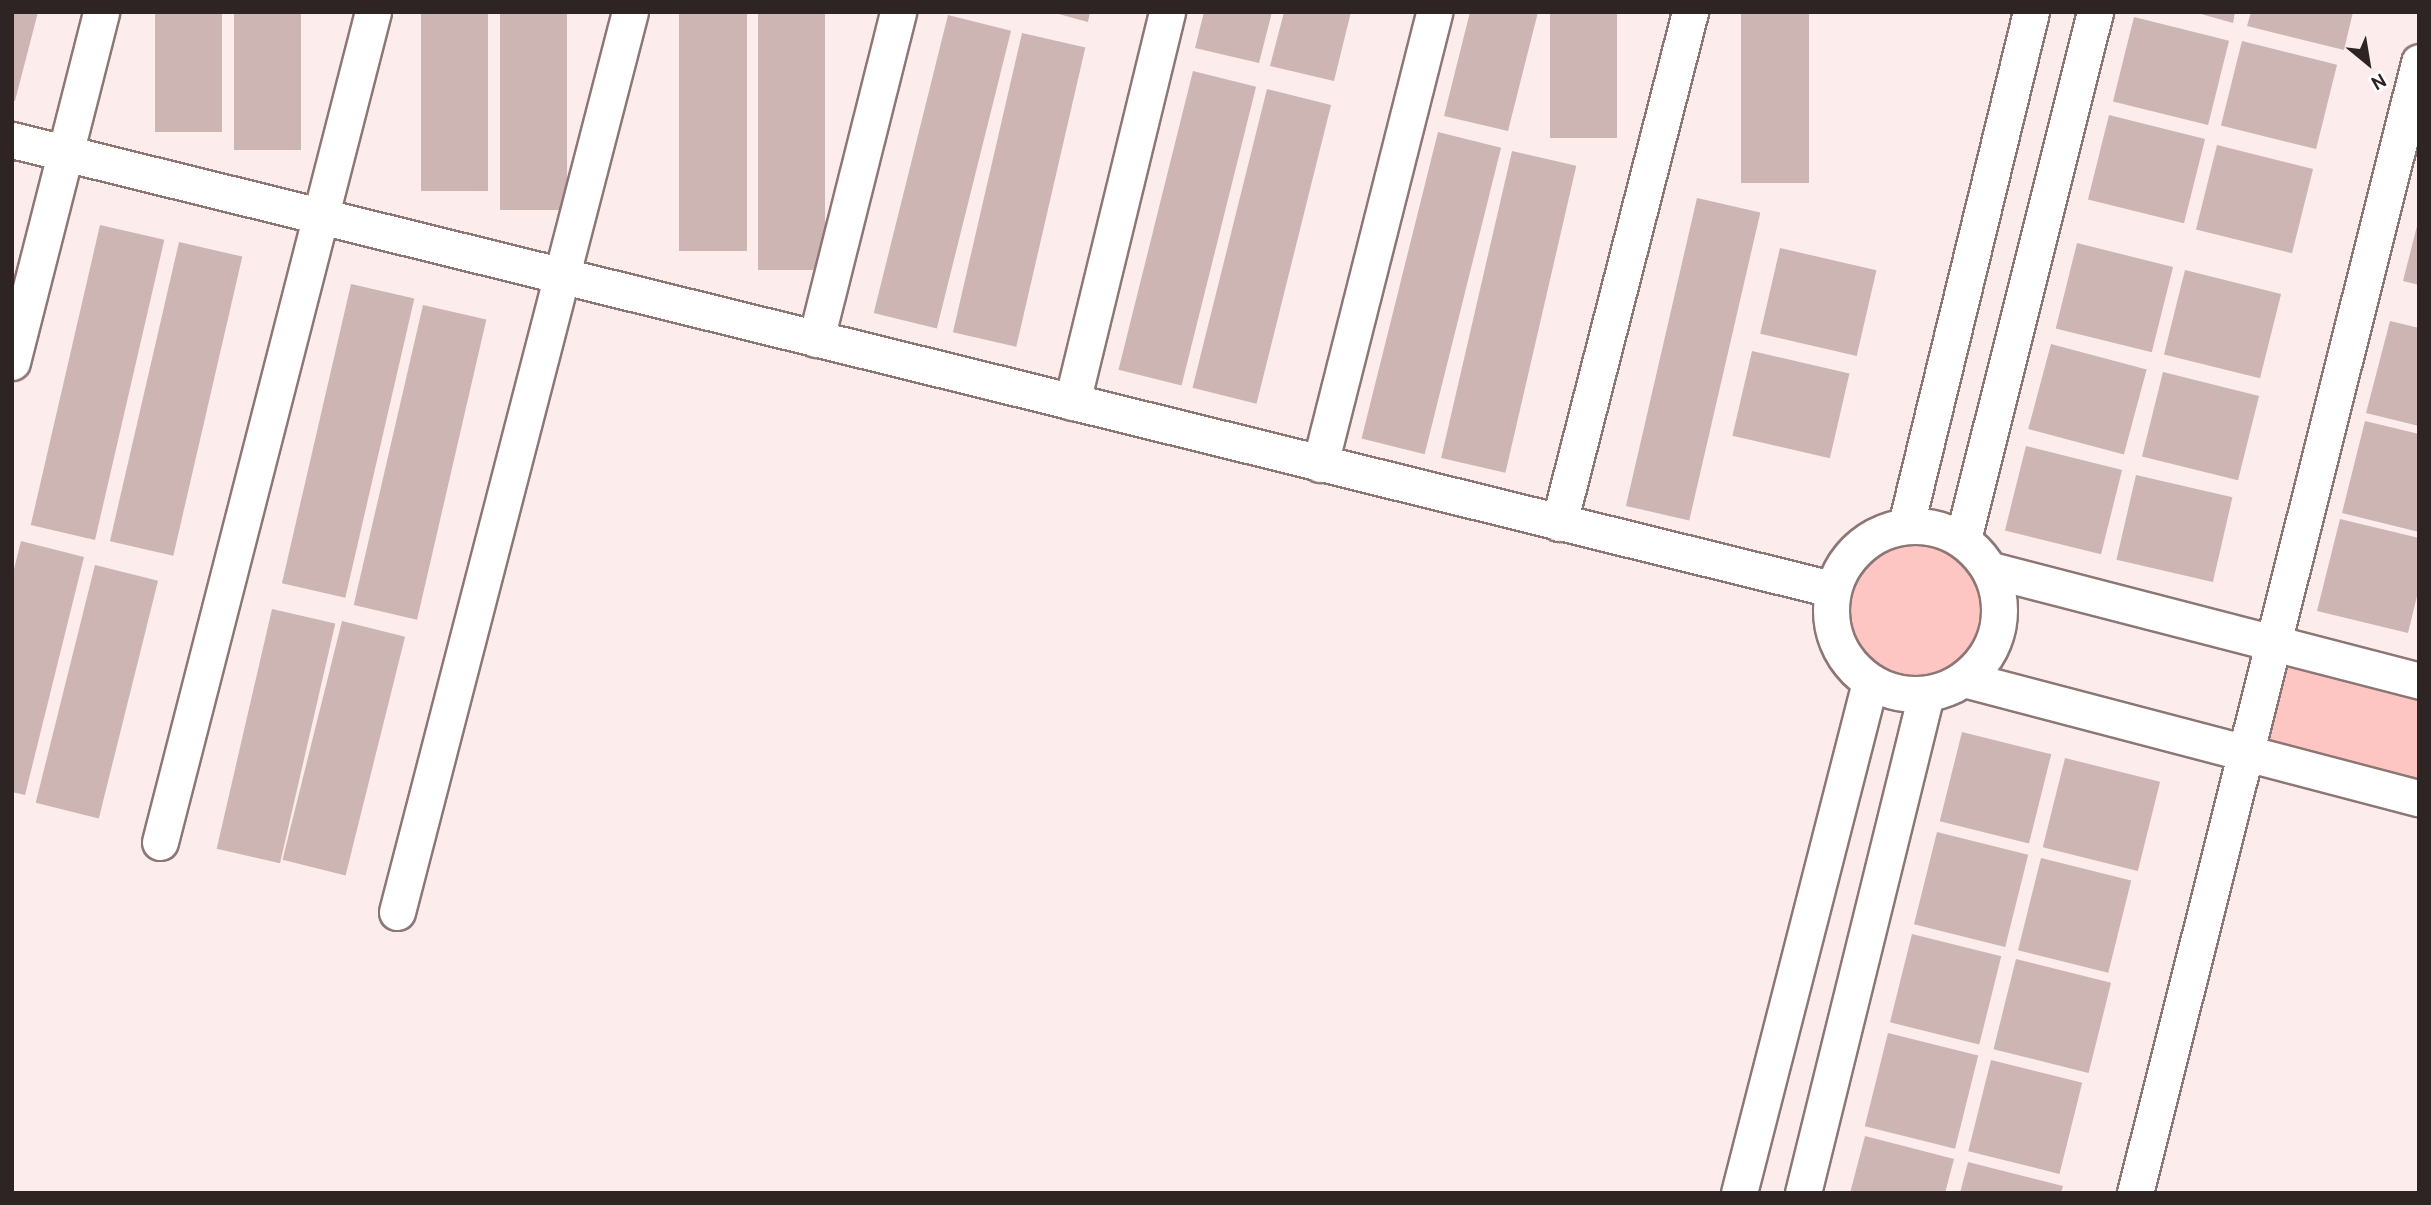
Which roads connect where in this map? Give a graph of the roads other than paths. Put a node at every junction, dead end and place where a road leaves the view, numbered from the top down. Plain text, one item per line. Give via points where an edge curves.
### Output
1 (101, 12) edge
2 (373, 12) edge
3 (630, 12) edge
4 (898, 12) edge
5 (1167, 12) edge
6 (1434, 12) edge
7 (1690, 12) edge
8 (2031, 12) edge
9 (2095, 12) edge
10 (2419, 62) edge
11 (12, 140) edge
12 (63, 152) junction
13 (323, 216) junction
14 (562, 276) junction
15 (816, 339) junction
16 (12, 362) edge
17 (1072, 402) junction
18 (1320, 464) junction
19 (1559, 523) junction
20 (1906, 525) junction
21 (1963, 539) junction
22 (1991, 570) junction
23 (1832, 589) junction
24 (2272, 646) junction
25 (1964, 679) junction
26 (2419, 681) edge
27 (1870, 682) junction
28 (1926, 694) junction
29 (2246, 753) junction
30 (2419, 798) edge
31 (160, 842) dead end
32 (397, 912) dead end
33 (1739, 1193) edge
34 (1802, 1193) edge
35 (2135, 1193) edge

1 - 12 street
2 - 13 street
3 - 14 street
4 - 15 street
5 - 17 street
6 - 18 street
7 - 19 street
8 - 20 street
9 - 21 street
10 - 24 street
11 - 12 street
12 - 13 street
12 - 16 street
13 - 14 street
13 - 31 street
14 - 15 street
14 - 32 street
15 - 17 street
17 - 18 street
18 - 19 street
19 - 23 street
20 - 21 street
20 - 23 street via 1870,538 1844,563
21 - 22 street
22 - 24 street
22 - 25 street via 2000,597 1996,638
23 - 27 street via 1832,629 1846,660
24 - 26 street
24 - 29 street
25 - 28 street
25 - 29 street
27 - 28 street
27 - 33 street
28 - 34 street
29 - 30 street
29 - 35 street

